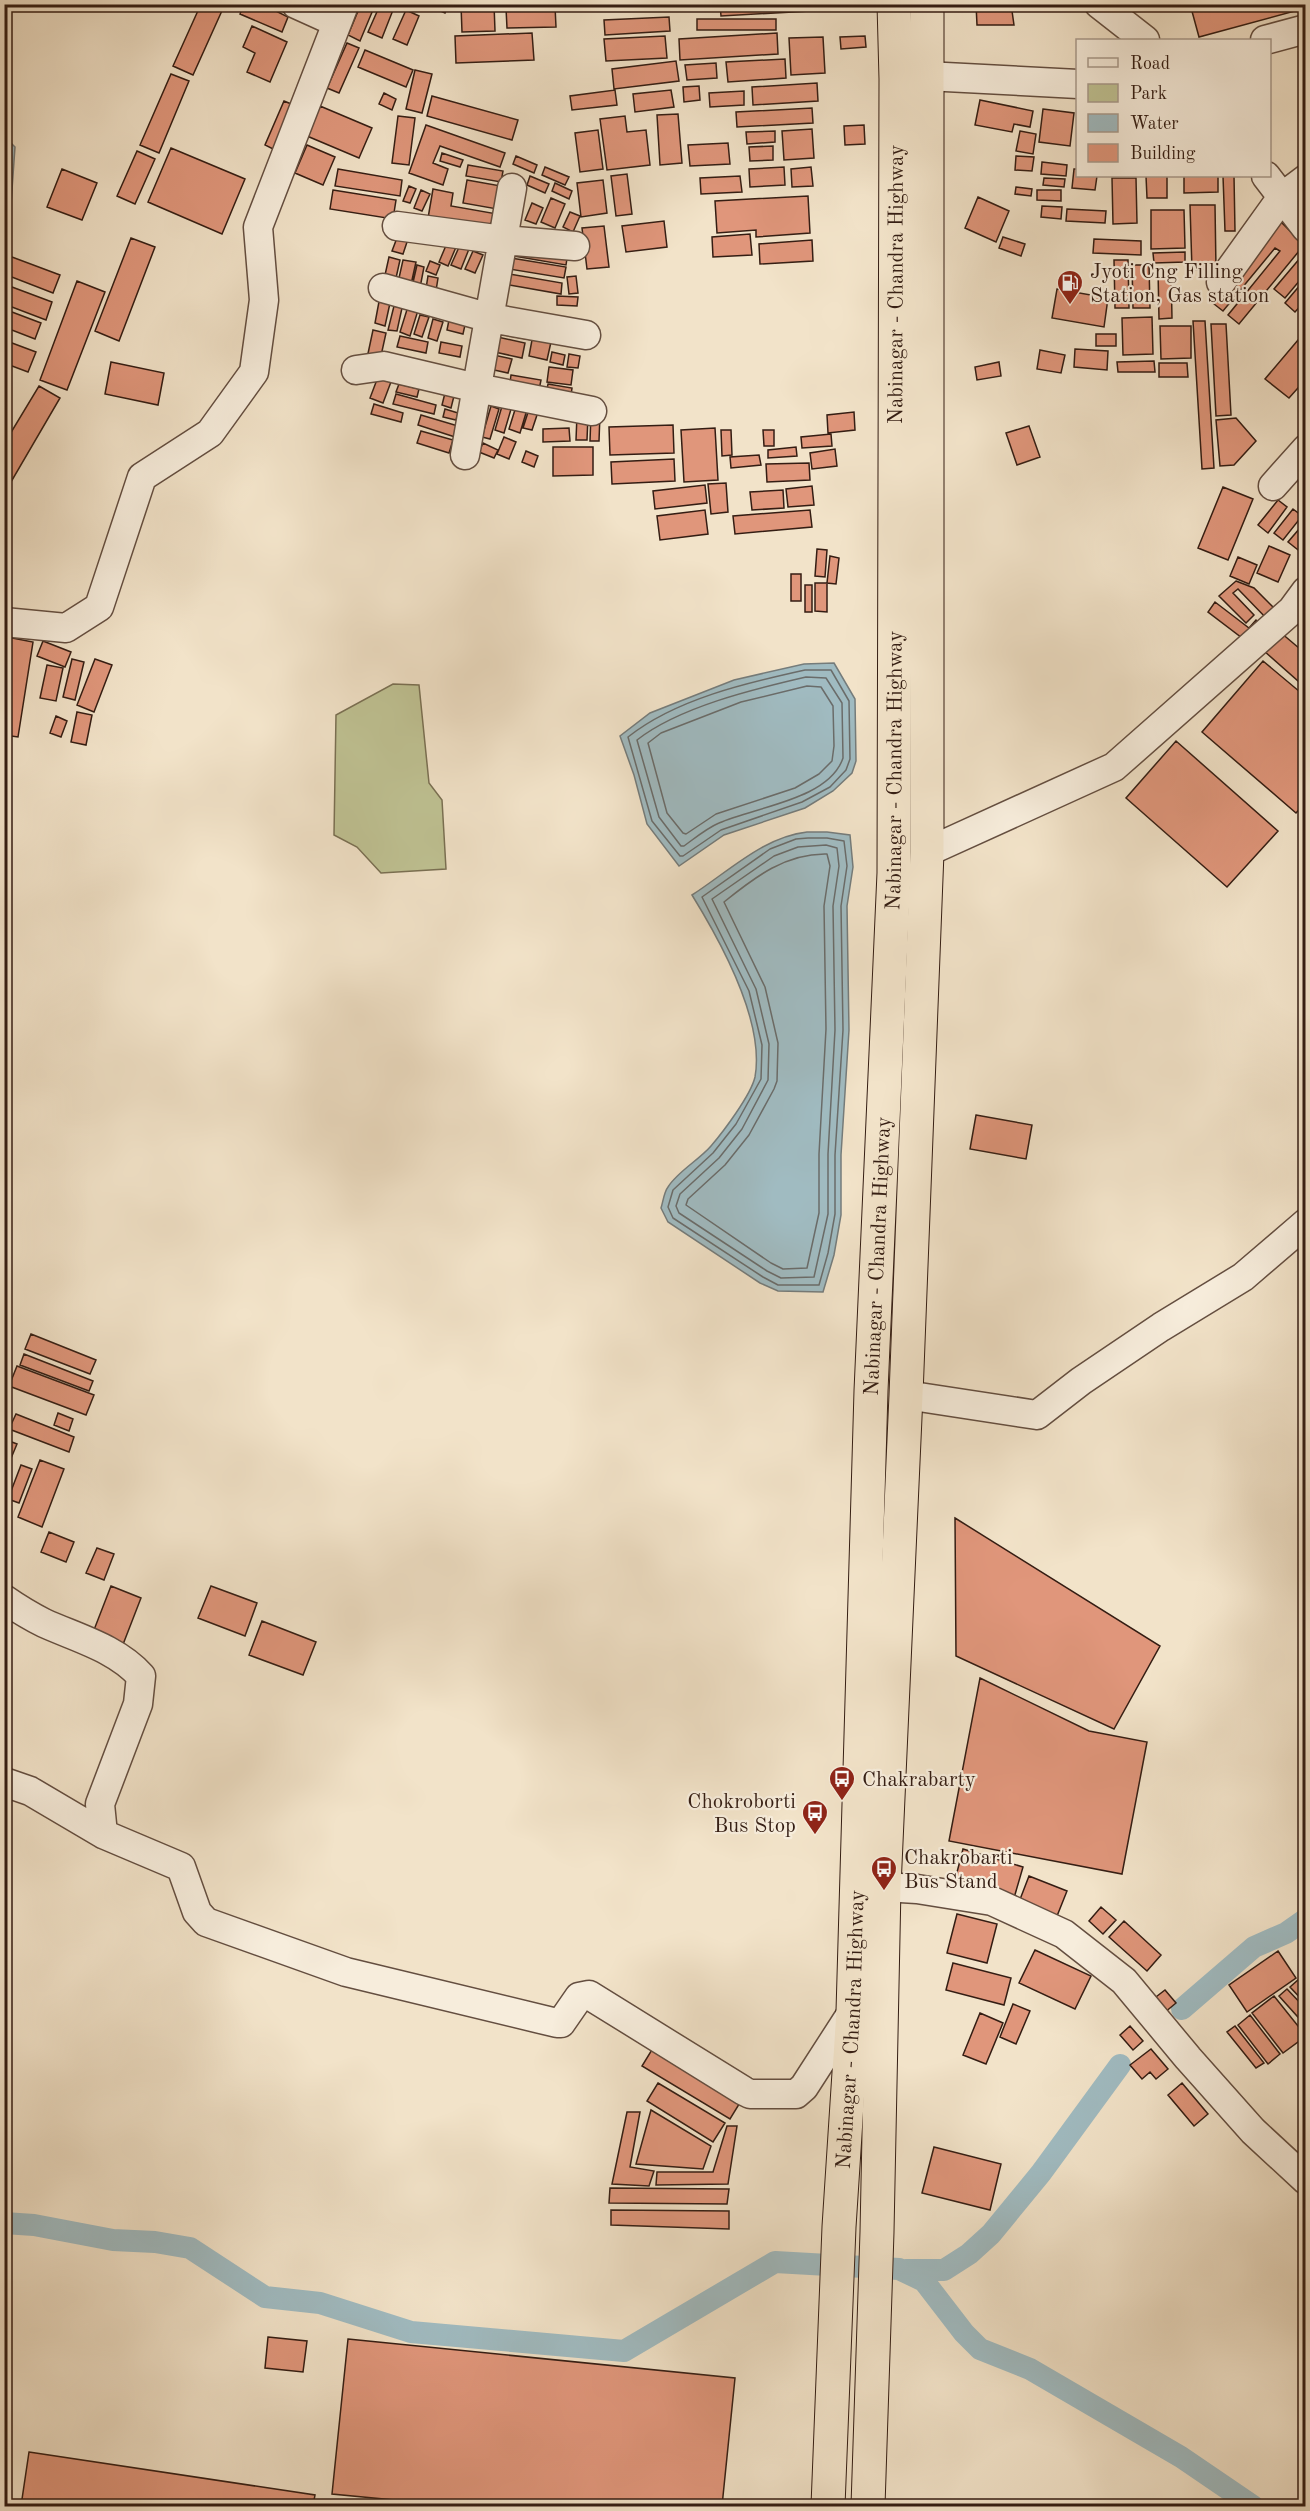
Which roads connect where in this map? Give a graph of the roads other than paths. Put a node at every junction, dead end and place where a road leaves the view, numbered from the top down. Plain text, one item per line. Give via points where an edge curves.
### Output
1 (296, 4) edge
2 (894, 4) edge
3 (927, 4) edge
4 (1100, 4) edge
5 (344, 5) edge
6 (1305, 29) edge
7 (1144, 39) edge
8 (1269, 39) edge
9 (926, 76) junction
10 (1076, 84) edge
11 (1305, 179) edge
12 (1274, 186) edge
13 (512, 188) dead end
14 (397, 226) dead end
15 (1305, 228) edge
16 (503, 240) junction
17 (575, 246) dead end
18 (1221, 282) dead end
19 (383, 288) dead end
20 (490, 318) junction
21 (586, 336) dead end
22 (356, 370) dead end
23 (477, 388) junction
24 (592, 411) dead end
25 (1305, 449) edge
26 (465, 455) dead end
27 (1273, 486) dead end
28 (1305, 591) edge
29 (4, 622) edge
30 (927, 852) junction
31 (1305, 1222) edge
32 (906, 1395) junction
33 (868, 1519) junction
34 (900, 1519) junction
35 (4, 1599) edge
36 (4, 1782) edge
37 (103, 1834) junction
38 (884, 1887) junction
39 (853, 2011) junction
40 (1305, 2180) edge
41 (828, 2506) edge
42 (868, 2506) edge

1 - 5 street via 327,18
2 - 33 highway, Nabinagar - Chandra Highway via 894,873
3 - 9 highway, Nabinagar - Chandra Highway
4 - 7 street
5 - 29 street via 258,227 264,300 254,372 210,433 142,477 99,607 66,628
6 - 8 street
9 - 10 street
9 - 30 highway, Nabinagar - Chandra Highway
11 - 12 street
12 - 15 street
12 - 18 street
13 - 16 street
14 - 16 street
16 - 17 street
16 - 20 street
19 - 20 street
20 - 21 street
20 - 23 street
22 - 23 street via 384,366
23 - 24 street
23 - 26 street
25 - 27 street
28 - 30 street via 1292,610 1114,767
30 - 32 highway, Nabinagar - Chandra Highway
31 - 32 street via 1243,1278 1152,1333 1037,1415
32 - 34 highway, Nabinagar - Chandra Highway
33 - 34 highway
33 - 39 highway, Nabinagar - Chandra Highway
34 - 38 highway, Nabinagar - Chandra Highway
35 - 37 street via 127,1663 141,1676 138,1704 100,1804
36 - 37 street via 30,1791
37 - 39 street via 180,1867 196,1912 206,1922 346,1972 557,2023 566,2018 579,1997 589,1995 750,2094 796,2094
38 - 40 street via 992,1901 1064,1934 1124,1981 1253,2131
38 - 42 highway, Nabinagar - Chandra Highway
39 - 41 highway, Nabinagar - Chandra Highway via 834,2313

